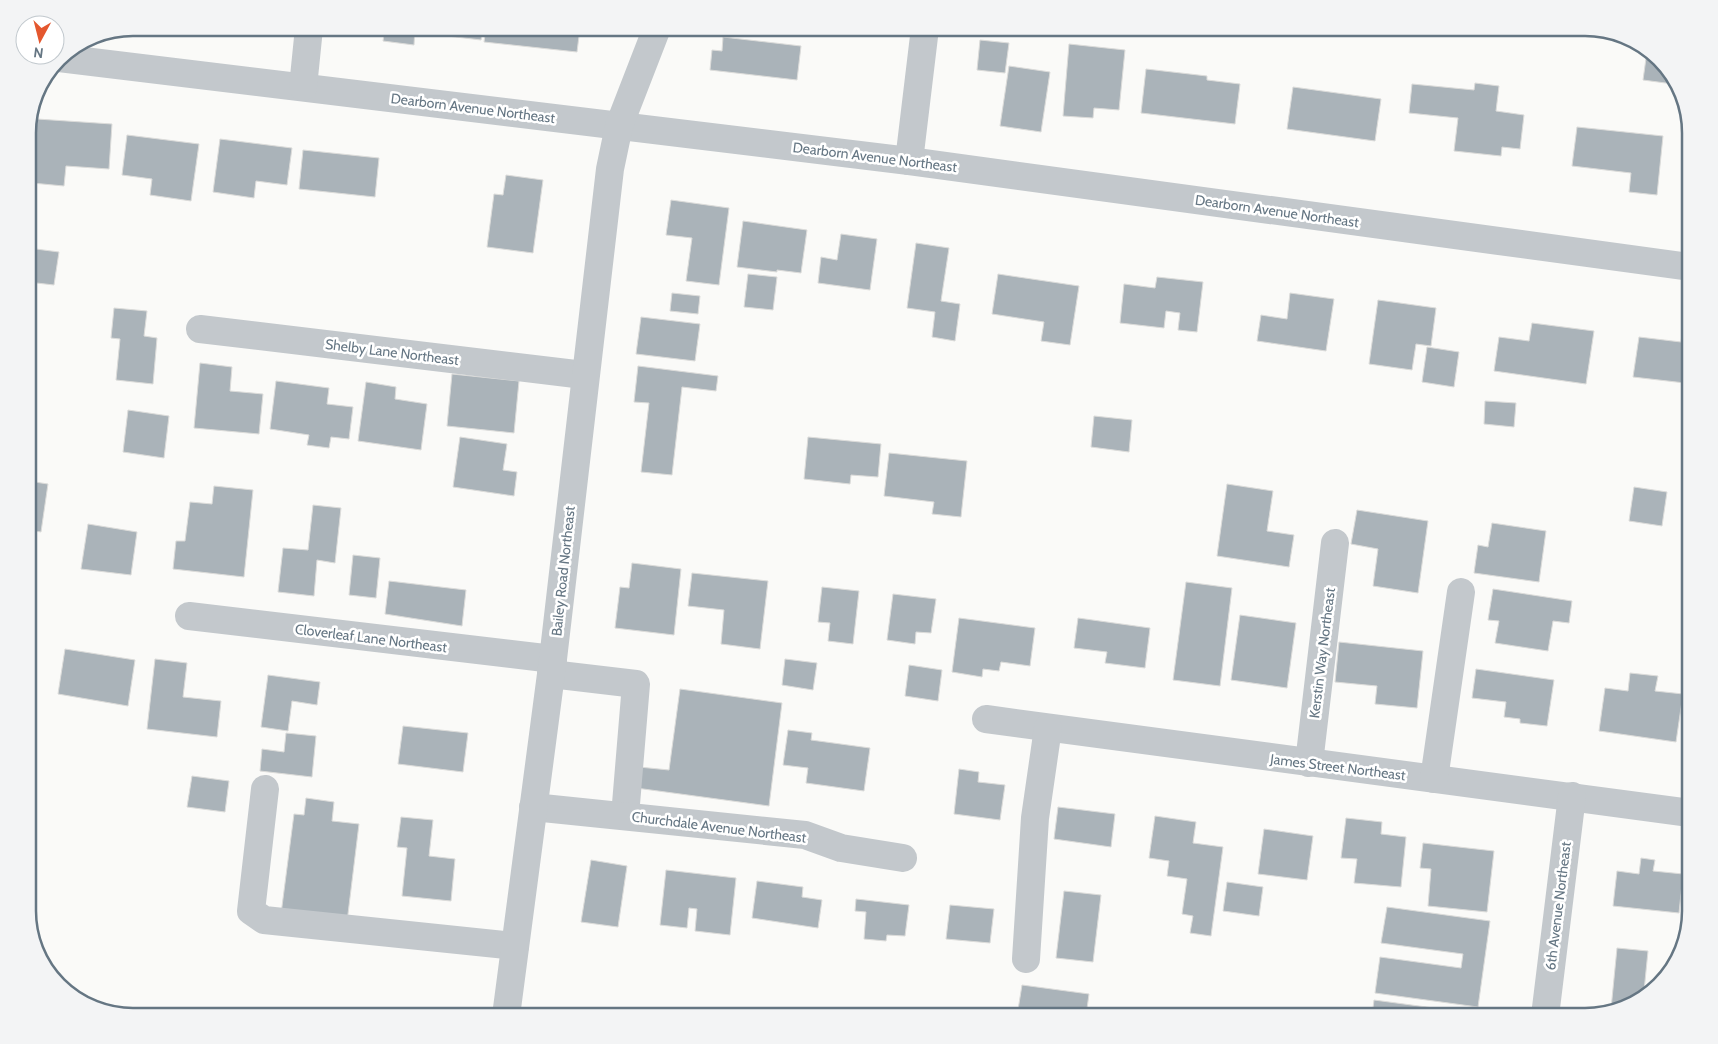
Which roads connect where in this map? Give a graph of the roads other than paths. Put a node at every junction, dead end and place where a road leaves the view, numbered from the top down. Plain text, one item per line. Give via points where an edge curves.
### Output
1 (309, 36) edge
2 (654, 36) edge
3 (924, 36) edge
4 (70, 59) edge
5 (303, 87) junction
6 (619, 126) junction
7 (909, 161) junction
8 (1682, 267) edge
9 (200, 329) dead end
10 (584, 374) junction
11 (1335, 543) dead end
12 (1461, 592) dead end
13 (189, 616) dead end
14 (552, 666) junction
15 (986, 719) dead end
16 (1048, 728) junction
17 (1309, 763) junction
18 (1434, 779) junction
19 (265, 790) dead end
20 (1572, 796) junction
21 (534, 807) junction
22 (1682, 812) edge
23 (625, 816) junction
24 (903, 858) dead end
25 (515, 946) junction
26 (1026, 959) dead end
27 (507, 1008) edge
28 (1546, 1008) edge

1 - 5 street
2 - 6 street, Bailey Road Northeast
3 - 7 street
4 - 5 street, Dearborn Avenue Northeast
5 - 6 street, Dearborn Avenue Northeast
6 - 7 street, Dearborn Avenue Northeast
6 - 10 street, Bailey Road Northeast via 610,169
7 - 8 street, Dearborn Avenue Northeast
9 - 10 street, Shelby Lane Northeast
10 - 14 street, Bailey Road Northeast
11 - 17 street, Kerstin Way Northeast
12 - 18 street
13 - 14 street, Cloverleaf Lane Northeast
14 - 21 street, Bailey Road Northeast
14 - 23 street, Cloverleaf Lane Northeast via 636,684
15 - 16 street, James Street Northeast
16 - 17 street, James Street Northeast
16 - 26 street via 1035,818
17 - 18 street, James Street Northeast
18 - 20 street, James Street Northeast
19 - 25 street via 251,911 264,920
20 - 22 street, James Street Northeast
20 - 28 street, 6th Avenue Northeast
21 - 23 street, Churchdale Avenue Northeast
21 - 25 street, Bailey Road Northeast
23 - 24 street, Churchdale Avenue Northeast via 805,835 842,848
25 - 27 street, Bailey Road Northeast

